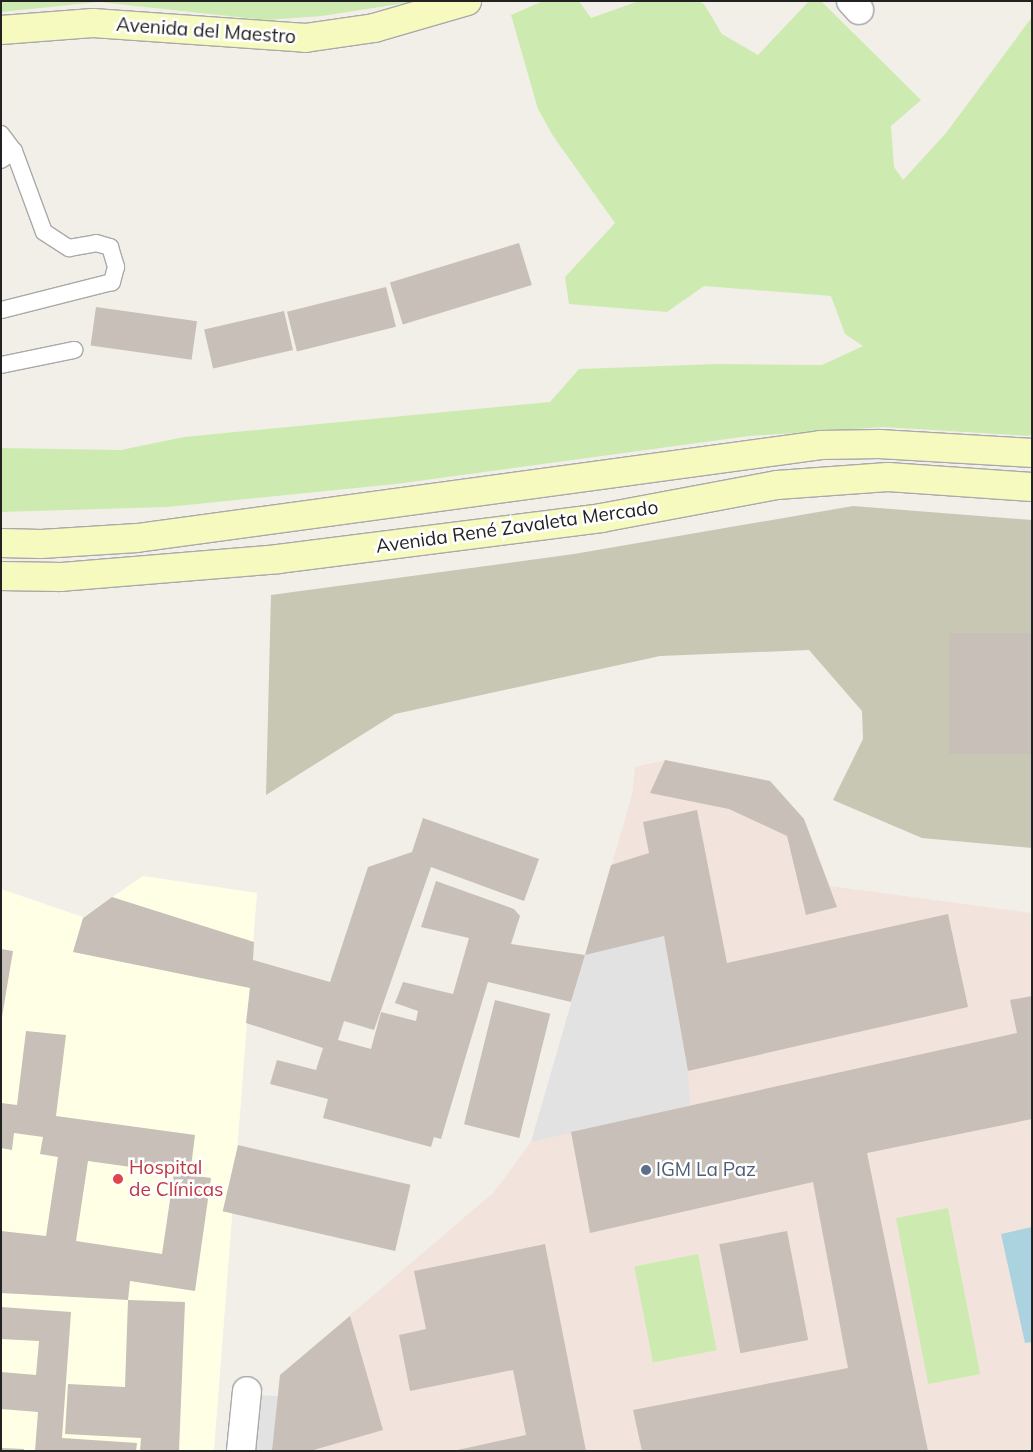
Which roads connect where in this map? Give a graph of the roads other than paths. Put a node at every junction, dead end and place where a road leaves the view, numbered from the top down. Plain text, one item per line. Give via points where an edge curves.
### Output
1 (467, 1) edge
2 (1, 30) edge
3 (1, 134) edge
4 (8, 156) edge
5 (1, 310) edge
6 (74, 350) dead end
7 (1, 366) edge
8 (1032, 453) edge
9 (1032, 487) edge
10 (1, 543) edge
11 (1, 576) edge
12 (247, 1391) dead end
13 (241, 1451) edge

1 - 2 main road, Avenida del Maestro via 374,28 305,38 93,23
3 - 4 lane
4 - 5 lane via 44,232 69,248 96,242 110,247 116,267 112,282
6 - 7 lane
8 - 10 main road via 880,444 821,444 137,538
9 - 11 main road, Avenida René Zavaleta Mercado via 888,478 777,485 601,518 278,559 61,577
12 - 13 street

